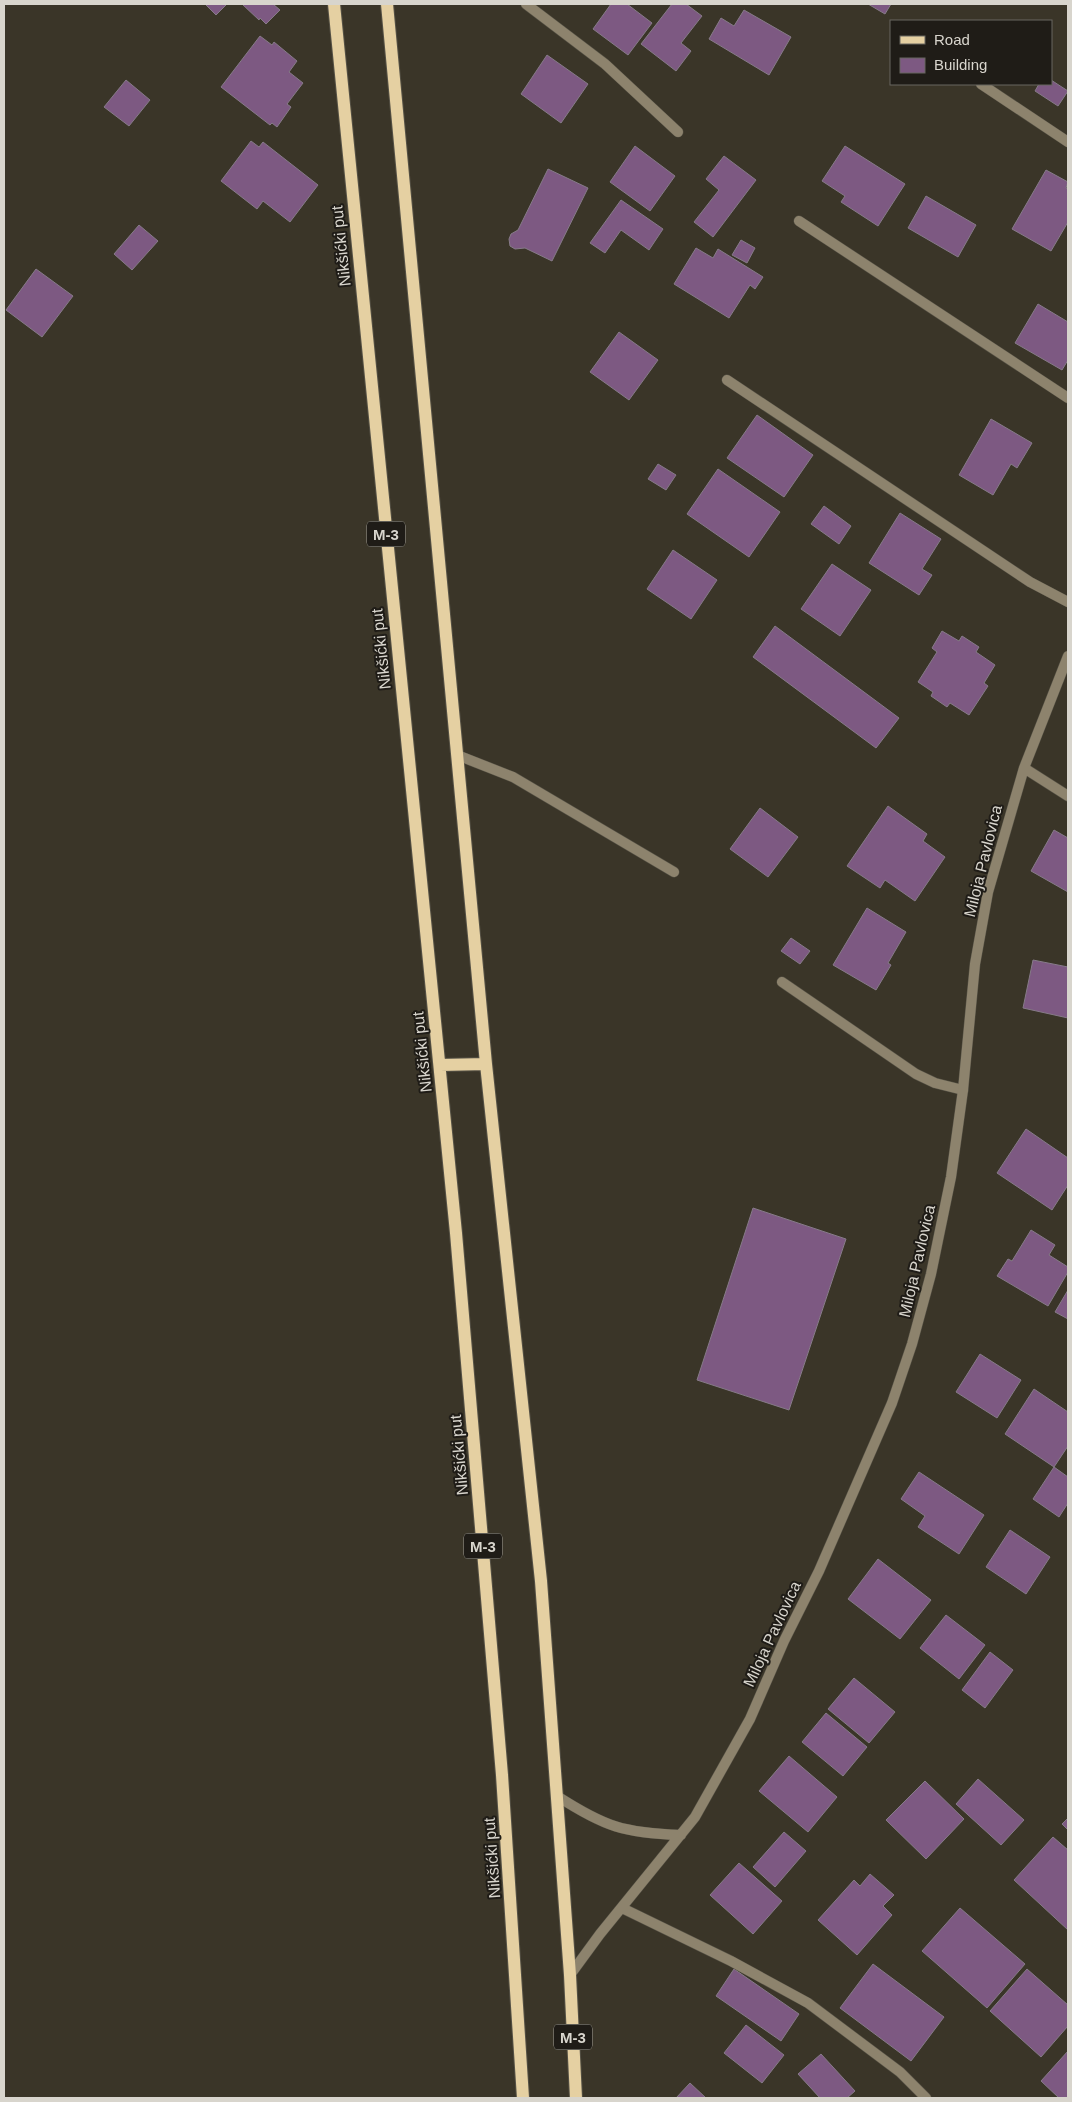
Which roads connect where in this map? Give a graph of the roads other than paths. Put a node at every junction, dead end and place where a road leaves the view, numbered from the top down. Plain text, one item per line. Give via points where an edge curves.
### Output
1 (334, 4) edge
2 (387, 4) edge
3 (526, 4) edge
4 (982, 85) edge
5 (678, 132) dead end
6 (1068, 142) edge
7 (799, 222) dead end
8 (727, 380) dead end
9 (1068, 398) edge
10 (1068, 602) edge
11 (1068, 656) edge
12 (457, 755) junction
13 (1024, 768) junction
14 (1068, 796) edge
15 (674, 872) dead end
16 (782, 982) dead end
17 (486, 1064) junction
18 (440, 1065) junction
19 (962, 1090) junction
20 (557, 1796) junction
21 (681, 1835) junction
22 (622, 1908) junction
23 (570, 1975) junction
24 (523, 2098) edge
25 (576, 2098) edge
26 (926, 2098) edge

1 - 18 main road, Nikšićki put / M-3
2 - 12 main road
3 - 5 street via 605,64
4 - 6 street
7 - 9 street
8 - 10 street via 1030,582
11 - 13 street, Miloja Pavlovica
12 - 15 street via 513,777
12 - 17 main road
13 - 14 street
13 - 19 street, Miloja Pavlovica via 988,892 975,964
16 - 19 street via 916,1074
17 - 18 main road
17 - 20 main road, M-3 via 536,1537
18 - 24 main road, Nikšićki put / M-3 via 502,1775
19 - 21 street, Miloja Pavlovica via 951,1177 930,1274 912,1344 892,1403 750,1719 695,1817
20 - 21 street via 610,1826 644,1833
20 - 23 main road, M-3
21 - 22 street, Miloja Pavlovica
22 - 23 street, Miloja Pavlovica
22 - 26 street via 808,2003 900,2072
23 - 25 main road, M-3

